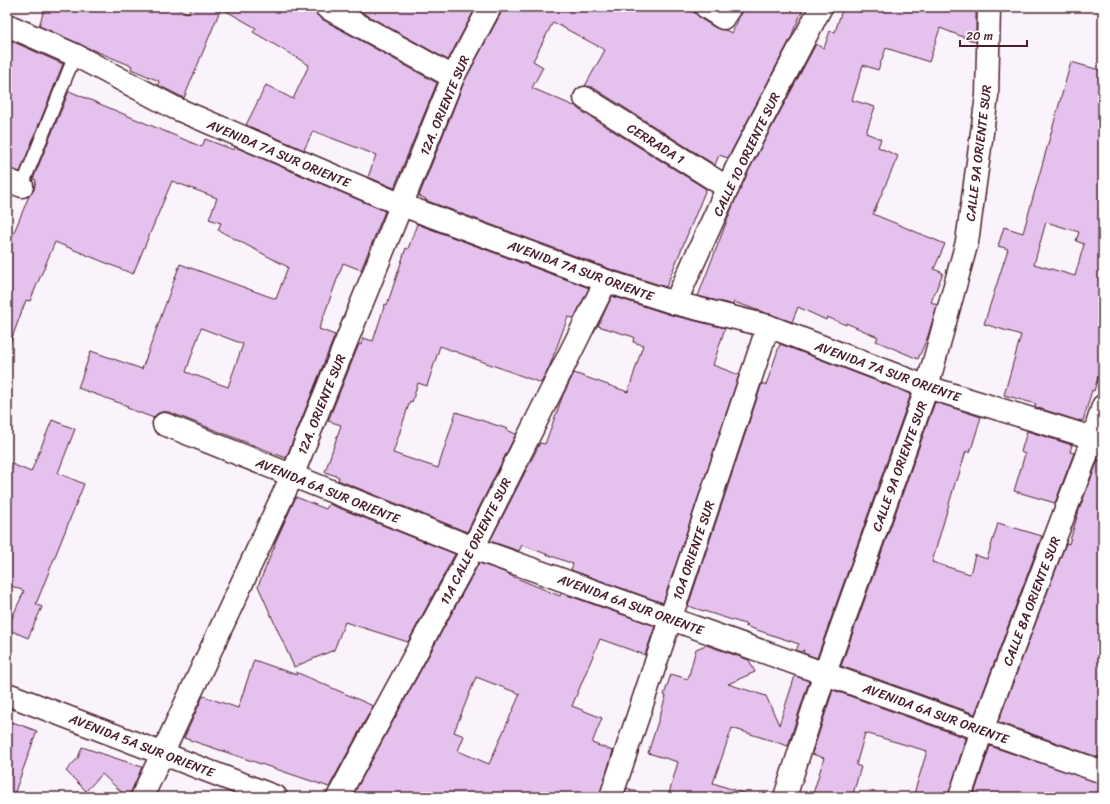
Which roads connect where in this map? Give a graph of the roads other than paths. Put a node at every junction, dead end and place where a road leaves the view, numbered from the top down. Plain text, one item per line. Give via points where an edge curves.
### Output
1 (326, 7) edge
2 (490, 7) edge
3 (706, 7) edge
4 (730, 7) edge
5 (821, 7) edge
6 (989, 7) edge
7 (7, 25) edge
8 (75, 55) junction
9 (453, 77) junction
10 (585, 98) dead end
11 (15, 183) edge
12 (728, 188) junction
13 (402, 206) junction
14 (606, 281) junction
15 (675, 303) junction
16 (768, 326) junction
17 (927, 387) junction
18 (1103, 406) edge
19 (164, 424) dead end
20 (1098, 441) edge
21 (292, 476) junction
22 (473, 548) junction
23 (671, 618) junction
24 (825, 674) junction
25 (7, 694) edge
26 (982, 730) junction
27 (162, 753) junction
28 (1103, 772) edge
29 (142, 797) edge
30 (276, 797) edge
31 (338, 797) edge
32 (611, 797) edge
33 (785, 797) edge
34 (960, 797) edge

1 - 9 street
2 - 9 street, 12A. ORIENTE SUR
3 - 4 street via 723,18
5 - 12 street, CALLE 10 ORIENTE SUR
6 - 17 street, CALLE 9A ORIENTE SUR via 987,96 966,242
7 - 8 street, AVENIDA 7A SUR ORIENTE
8 - 11 lane
8 - 13 street, AVENIDA 7A SUR ORIENTE via 174,108
9 - 13 street, 12A. ORIENTE SUR
10 - 12 street, CERRADA 1
12 - 15 street, CALLE 10 ORIENTE SUR
13 - 14 street, AVENIDA 7A SUR ORIENTE
13 - 21 street, 12A. ORIENTE SUR
14 - 15 street, AVENIDA 7A SUR ORIENTE
14 - 22 street, 11A CALLE ORIENTE SUR
15 - 16 street, AVENIDA 7A SUR ORIENTE
16 - 17 street, AVENIDA 7A SUR ORIENTE
16 - 23 street, 10A ORIENTE SUR
17 - 20 street, AVENIDA 7A SUR ORIENTE
17 - 24 street, CALLE 9A ORIENTE SUR
18 - 20 street, CALLE 8A ORIENTE SUR
19 - 21 street, AVENIDA 6A SUR ORIENTE
20 - 26 street, CALLE 8A ORIENTE SUR
21 - 22 street, AVENIDA 6A SUR ORIENTE
21 - 27 street, 12A. ORIENTE SUR
22 - 23 street, AVENIDA 6A SUR ORIENTE
22 - 31 street, 11A CALLE ORIENTE SUR
23 - 24 street, AVENIDA 6A SUR ORIENTE
23 - 32 street, 10A ORIENTE SUR
24 - 26 street, AVENIDA 6A SUR ORIENTE
24 - 33 street, CALLE 9A ORIENTE SUR
25 - 27 street, AVENIDA 5A SUR ORIENTE
26 - 28 street, AVENIDA 6A SUR ORIENTE
26 - 34 street, CALLE 8A ORIENTE SUR
27 - 29 street, 12A. ORIENTE SUR
27 - 30 street, AVENIDA 5A SUR ORIENTE

